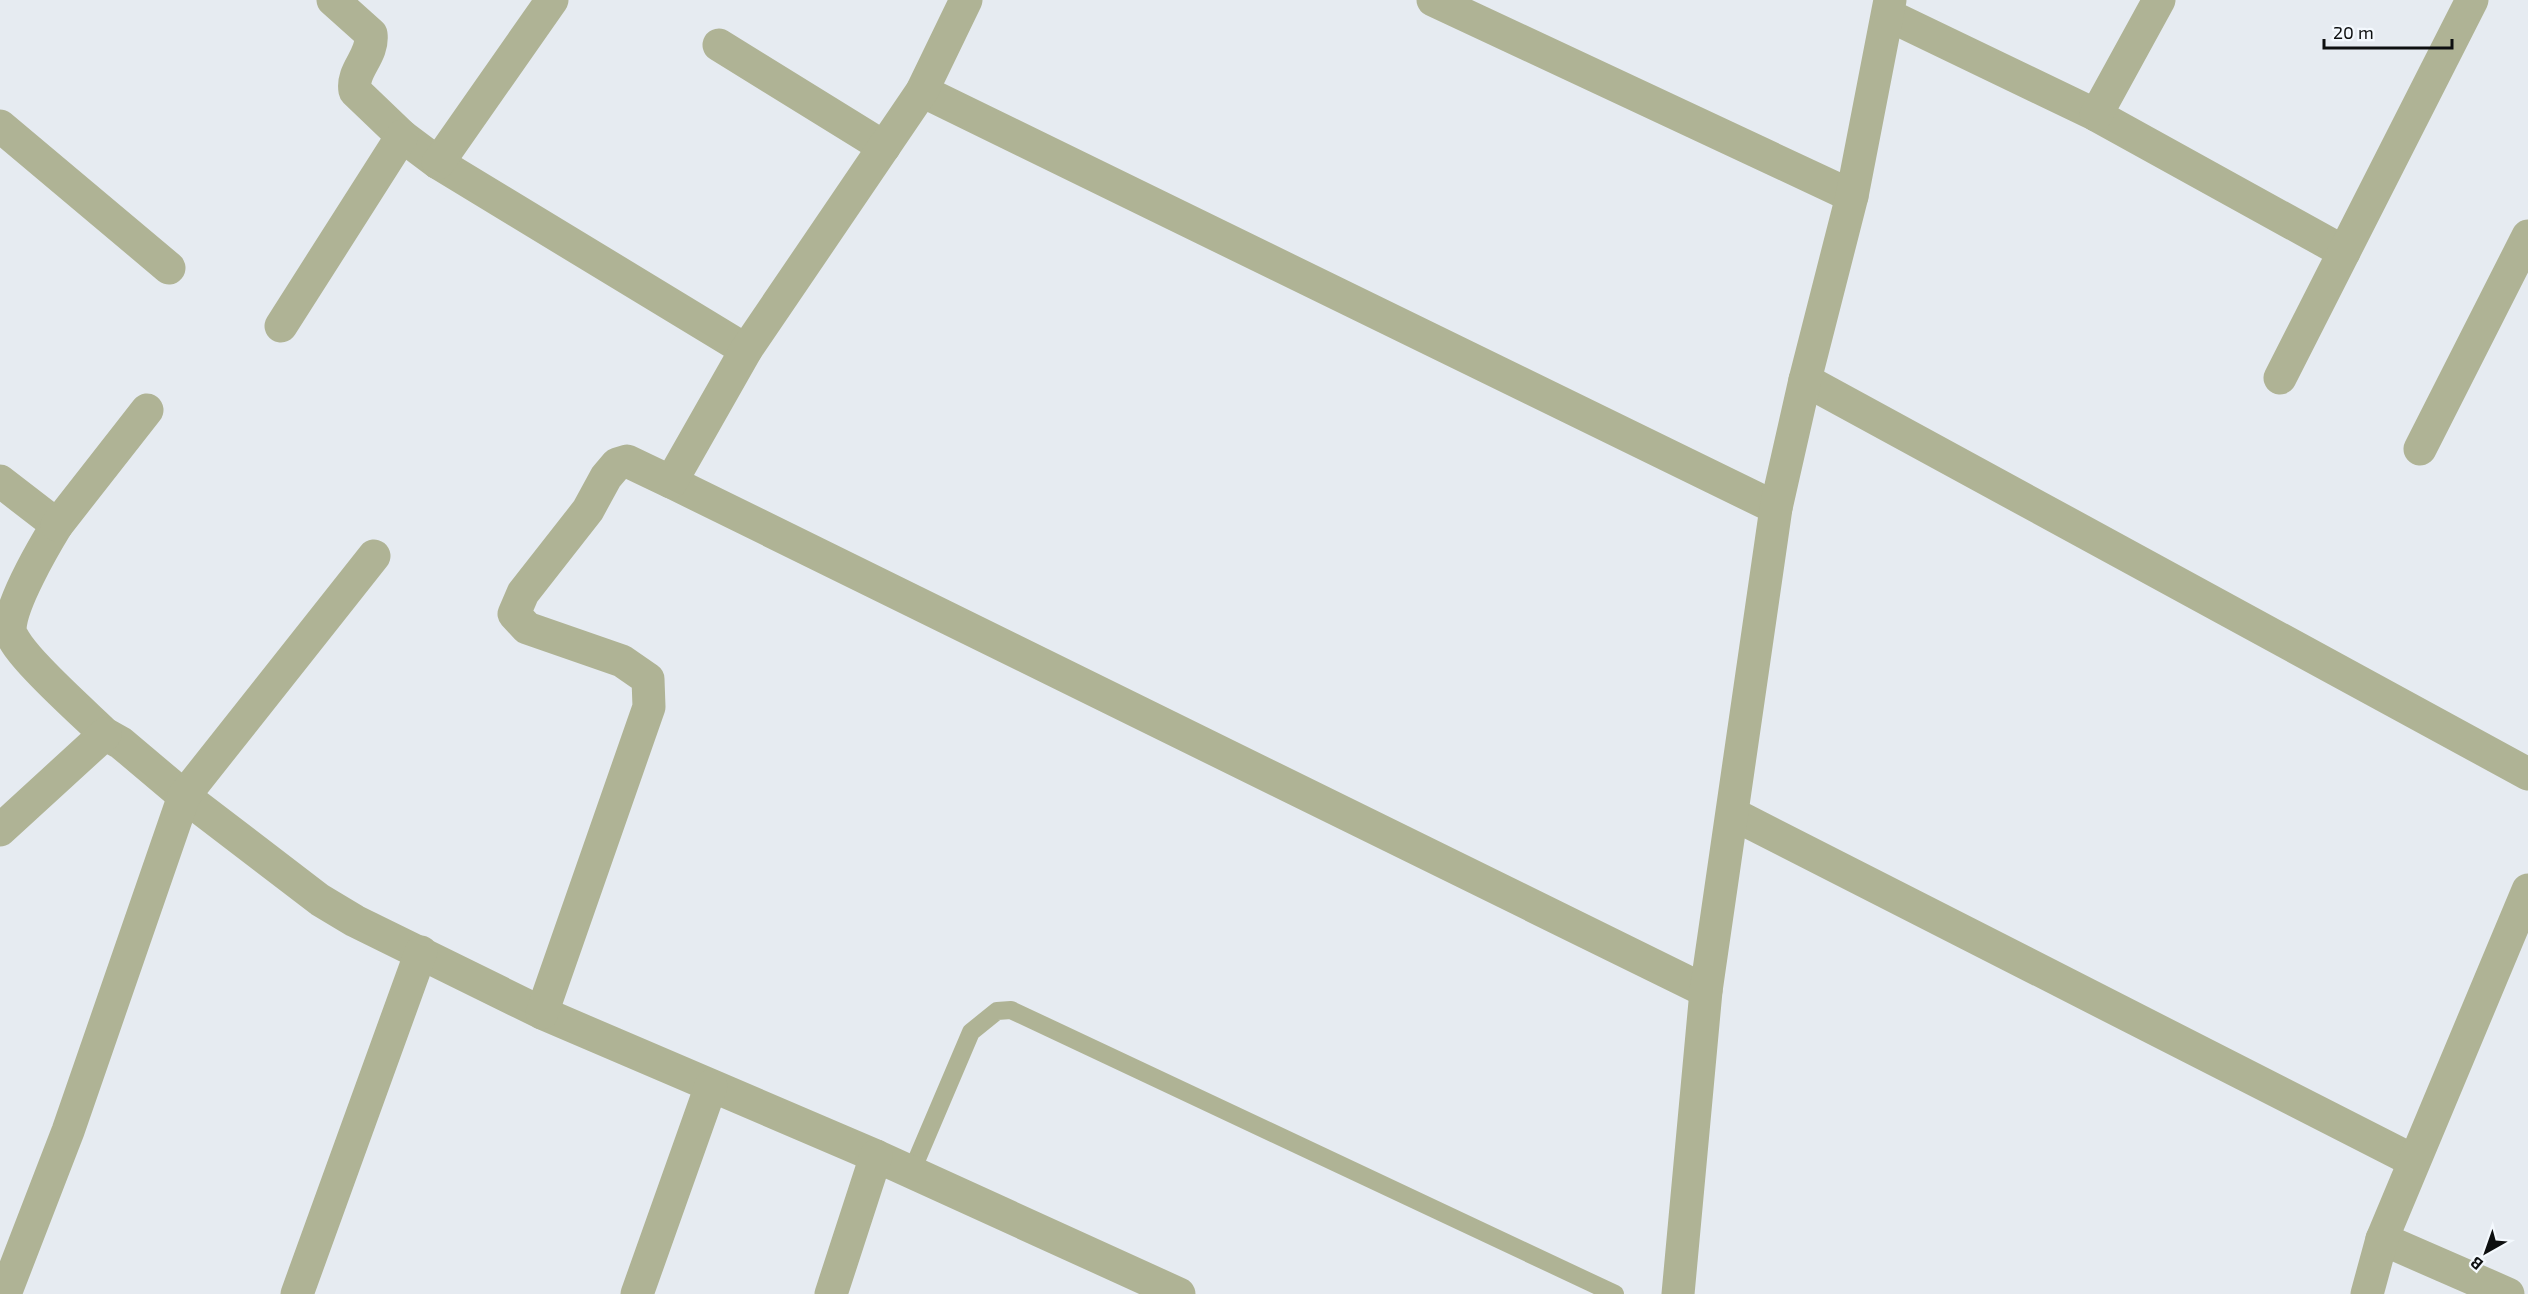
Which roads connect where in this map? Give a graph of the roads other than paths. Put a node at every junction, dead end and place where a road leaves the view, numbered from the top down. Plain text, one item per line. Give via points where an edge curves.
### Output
1 (552, 0) edge
2 (966, 0) edge
3 (1433, 0) edge
4 (2158, 0) edge
5 (2472, 0) edge
6 (341, 3) edge
7 (1889, 7) edge
8 (719, 45) dead end
9 (922, 91) junction
10 (2096, 115) junction
11 (0, 126) edge
12 (402, 136) junction
13 (884, 147) junction
14 (438, 163) junction
15 (1852, 196) junction
16 (2528, 236) edge
17 (2344, 252) junction
18 (169, 268) dead end
19 (281, 326) dead end
20 (746, 350) junction
21 (2280, 378) dead end
22 (1805, 380) junction
23 (147, 410) dead end
24 (2420, 449) dead end
25 (0, 481) edge
26 (671, 482) junction
27 (1776, 508) junction
28 (57, 525) junction
29 (374, 556) dead end
30 (105, 734) junction
31 (2528, 774) edge
32 (184, 796) junction
33 (1733, 814) junction
34 (3, 823) edge
35 (2528, 890) edge
36 (421, 952) junction
37 (1707, 991) junction
38 (542, 1013) junction
39 (711, 1086) junction
40 (876, 1156) junction
41 (2414, 1161) junction
42 (911, 1173) junction
43 (2382, 1239) junction
44 (1173, 1293) edge
45 (5, 1294) edge
46 (297, 1294) edge
47 (638, 1294) edge
48 (831, 1294) edge
49 (1615, 1294) edge
50 (1678, 1294) edge
51 (2367, 1294) edge
52 (2508, 1294) edge

1 - 14 street
2 - 9 street
3 - 15 street
4 - 10 street
5 - 17 street
6 - 12 street via 371,34 372,44 354,82 355,91
7 - 10 street
7 - 15 street
8 - 13 street
9 - 13 street
9 - 27 street
10 - 17 street
11 - 18 street
12 - 14 street
12 - 19 street
13 - 20 street
14 - 20 street
15 - 22 street
16 - 24 street
17 - 21 street
20 - 26 street
22 - 27 street
22 - 31 street
23 - 28 street
25 - 28 street
26 - 37 street
26 - 38 street via 627,461 617,464 588,510 523,593 514,614 528,628 622,661 648,679 649,707
27 - 33 street
28 - 30 street via 17,603 10,631 19,650
29 - 32 street
30 - 32 street
30 - 34 street
32 - 36 street via 320,900
32 - 45 street via 68,1131
33 - 37 street
33 - 41 street
35 - 41 street
36 - 38 street
36 - 46 street
37 - 50 street
38 - 39 street
39 - 40 street
39 - 47 street
40 - 42 street
40 - 48 street
41 - 43 street
42 - 44 street
42 - 49 lane via 971,1032 997,1011 1011,1010
43 - 51 street
43 - 52 street

